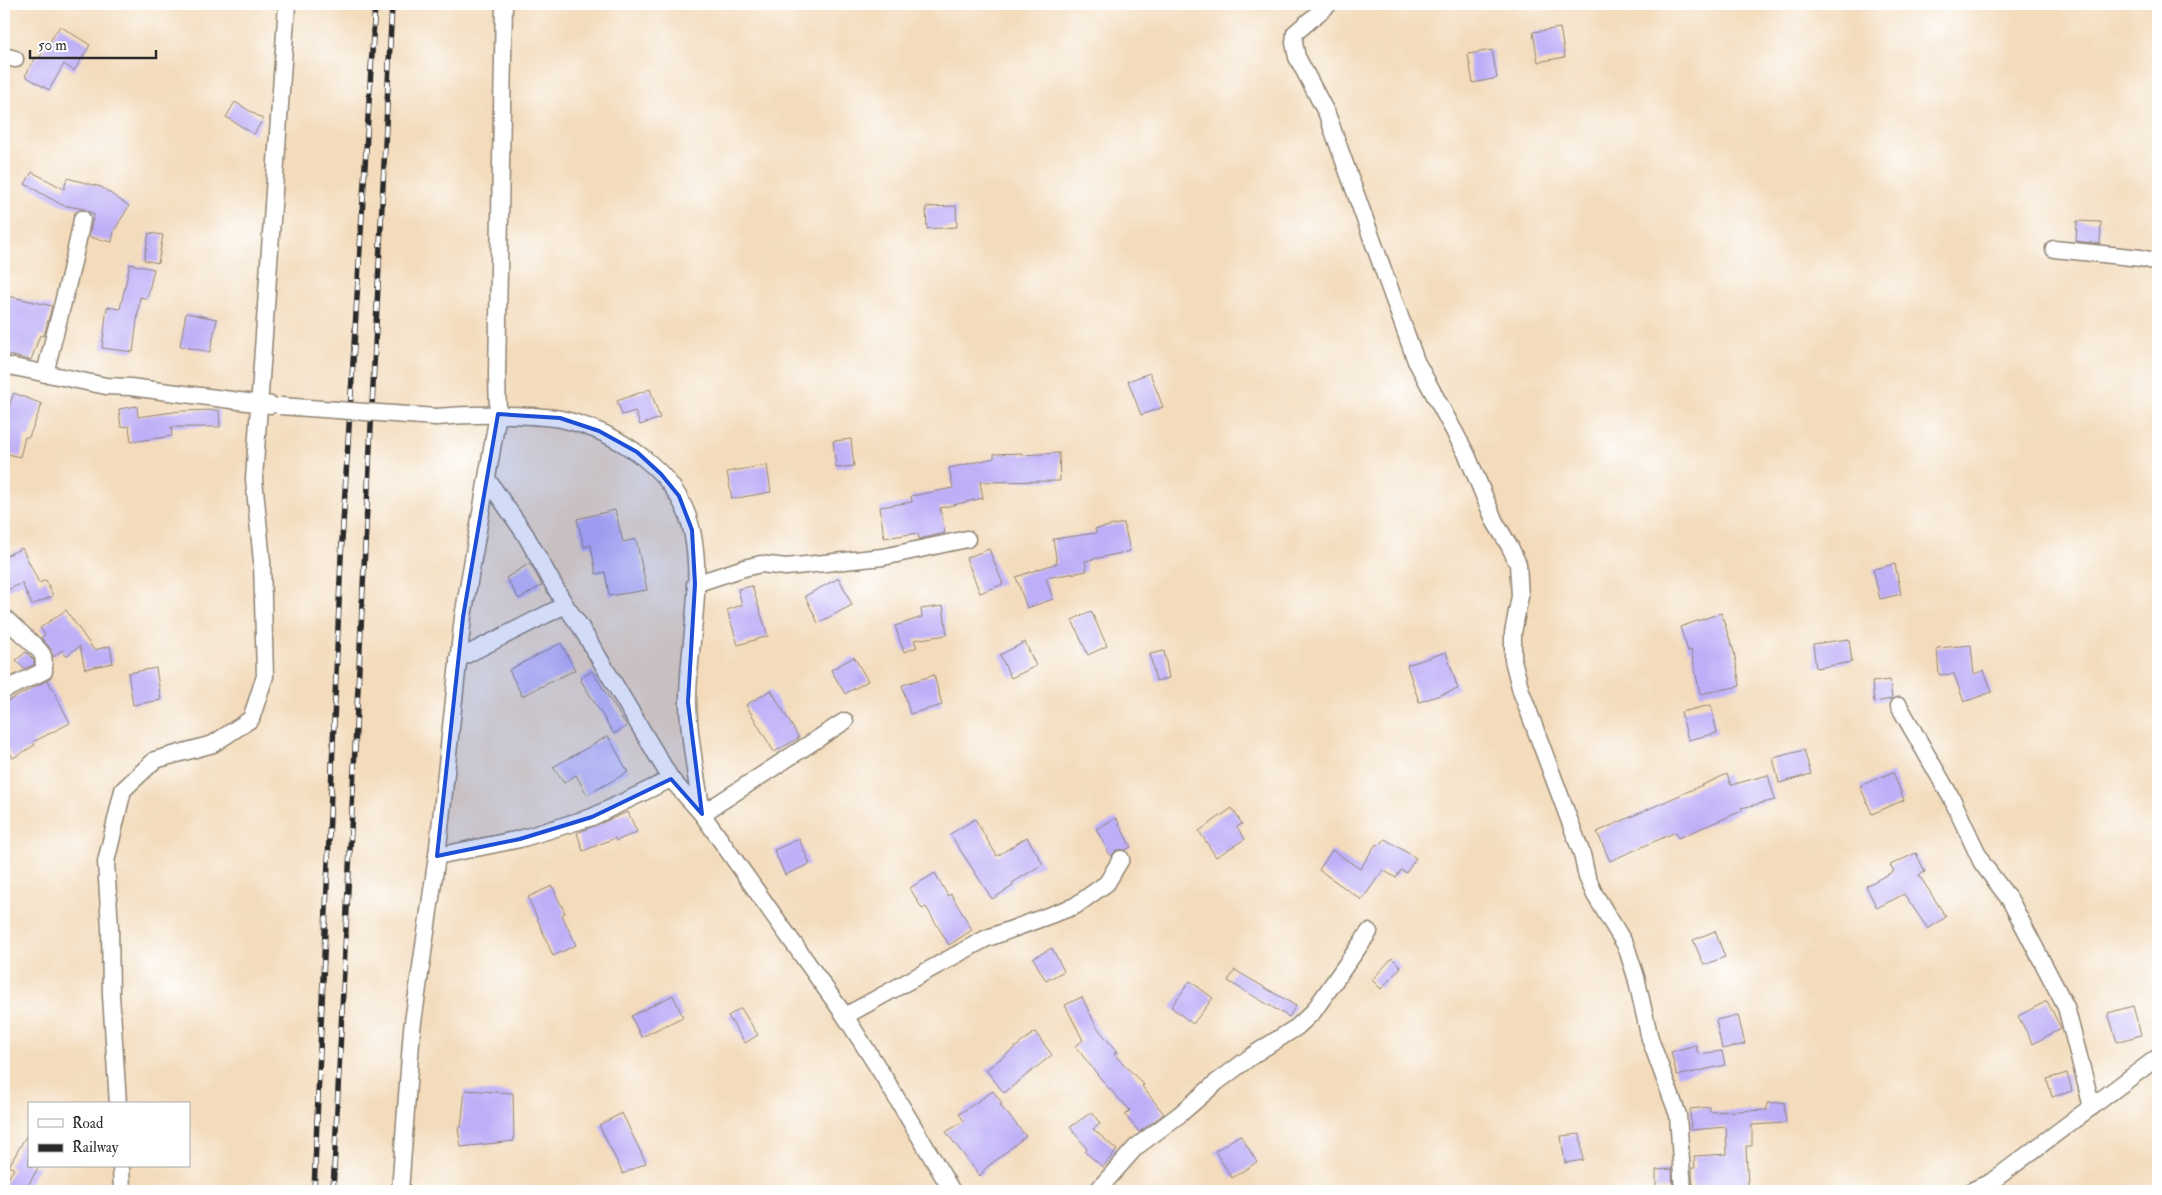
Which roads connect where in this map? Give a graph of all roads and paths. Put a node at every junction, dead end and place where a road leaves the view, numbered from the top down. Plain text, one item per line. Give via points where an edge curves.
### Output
1 (287, 4) edge
2 (504, 4) edge
3 (1329, 4) edge
4 (82, 219) dead end
5 (2054, 249) dead end
6 (2158, 262) edge
7 (5, 370) edge
8 (45, 374) junction
9 (260, 404) junction
10 (498, 414) junction
11 (487, 479) junction
12 (967, 539) dead end
13 (695, 584) junction
14 (565, 605) junction
15 (4, 617) edge
16 (458, 659) junction
17 (4, 690) edge
18 (1899, 706) dead end
19 (844, 721) dead end
20 (671, 780) junction
21 (702, 814) junction
22 (437, 856) junction
23 (1121, 859) dead end
24 (1369, 932) dead end
25 (845, 1016) junction
26 (2158, 1057) edge
27 (118, 1102) edge
28 (2092, 1107) junction
29 (121, 1168) edge
30 (122, 1191) edge
31 (400, 1191) edge
32 (952, 1191) edge
33 (1098, 1191) edge
34 (1684, 1191) edge
35 (1971, 1191) edge

1 - 9 street
2 - 10 street
3 - 34 street via 1295,32 1297,57 1327,114 1416,361 1518,564 1520,596 1512,633 1513,660 1521,691 1582,854 1587,877 1626,946 1650,1039 1678,1115
4 - 8 street via 71,276
5 - 6 street
7 - 8 street
8 - 9 street via 106,386
9 - 10 street, bridge via 436,417
9 - 27 street via 254,479 262,562 265,676 251,719 213,744 156,760 123,790 106,862
10 - 11 street
10 - 13 street via 560,418 599,431 636,452 661,474 679,496 692,530
11 - 14 street via 525,534
11 - 16 street
12 - 13 street via 875,558 786,567 761,564
13 - 21 street via 688,702
14 - 16 street
14 - 20 street
15 - 17 street via 44,657 44,671
16 - 22 street
18 - 28 street via 1952,798 1982,863 2010,900 2066,1007
19 - 21 street
20 - 21 street
20 - 22 street via 592,818 520,839
21 - 25 street
22 - 31 street via 412,1029
23 - 25 street via 1107,883 1075,906 985,939
24 - 33 street via 1313,1012 1297,1027 1256,1052 1136,1147
25 - 32 street
26 - 28 street
28 - 35 street via 1991,1182
29 - 30 street

